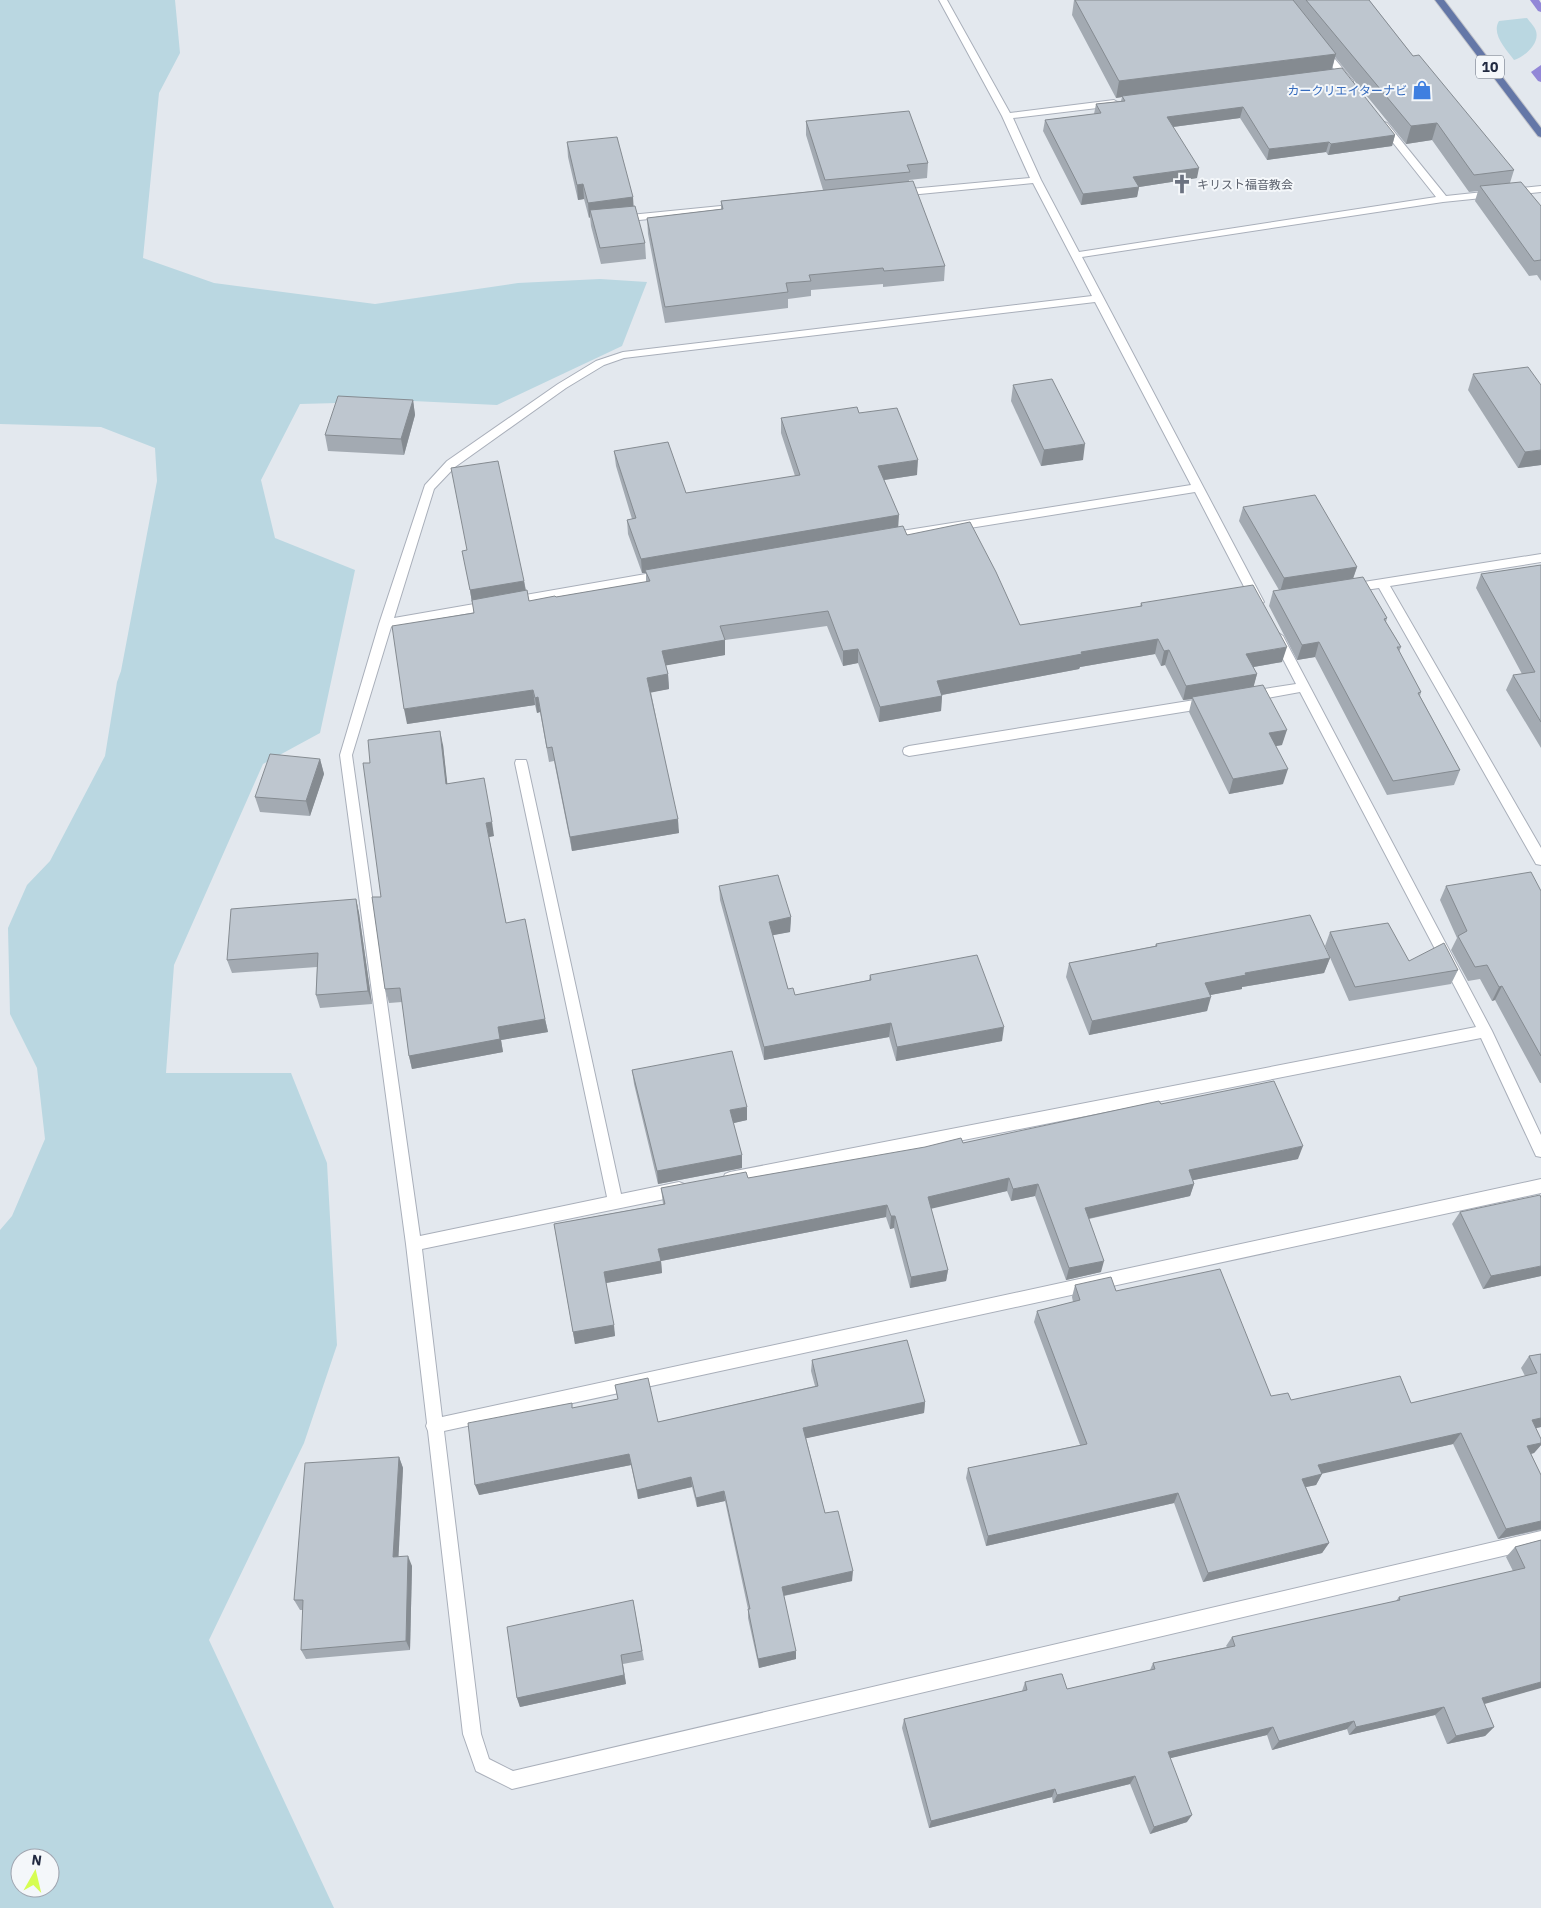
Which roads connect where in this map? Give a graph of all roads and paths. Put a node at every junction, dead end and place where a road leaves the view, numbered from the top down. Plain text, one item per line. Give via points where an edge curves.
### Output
1 (943, 0) edge
2 (1439, 0) edge
3 (1319, 45) edge
4 (1355, 89) edge
5 (1126, 101) edge
6 (1007, 116) junction
7 (1378, 118) edge
8 (1541, 134) edge
9 (1036, 180) junction
10 (1541, 189) edge
11 (888, 194) edge
12 (1443, 199) junction
13 (740, 208) edge
14 (612, 220) edge
15 (1076, 255) junction
16 (1098, 298) junction
17 (1197, 488) junction
18 (875, 539) edge
19 (1541, 558) edge
20 (679, 573) edge
21 (1382, 583) junction
22 (1335, 590) edge
23 (1263, 604) edge
24 (385, 624) junction
25 (1272, 628) edge
26 (1304, 687) junction
27 (1235, 698) edge
28 (1215, 702) edge
29 (909, 751) dead end
30 (521, 763) dead end
31 (1541, 860) edge
32 (1485, 1031) junction
33 (1541, 1151) edge
34 (712, 1182) edge
35 (693, 1186) edge
36 (1541, 1186) edge
37 (614, 1201) junction
38 (414, 1244) junction
39 (434, 1426) junction
40 (1541, 1539) edge

1 - 6 street
2 - 8 main road, 10
3 - 4 street via 1338,75
5 - 6 street
6 - 9 street
7 - 12 street
9 - 11 street
9 - 15 street
10 - 12 street
12 - 15 street
13 - 14 street
15 - 16 street
16 - 17 street
16 - 24 street via 623,355 600,363 451,464 429,488
17 - 18 street
17 - 23 street
19 - 21 street
20 - 24 street
21 - 22 street
21 - 31 street
24 - 38 street via 346,754
25 - 26 street
26 - 27 street
26 - 32 street
28 - 29 street
30 - 37 street
32 - 33 street
32 - 34 street
35 - 37 street
36 - 39 street
37 - 38 street
38 - 39 street
39 - 40 street via 472,1734 482,1765 512,1780

